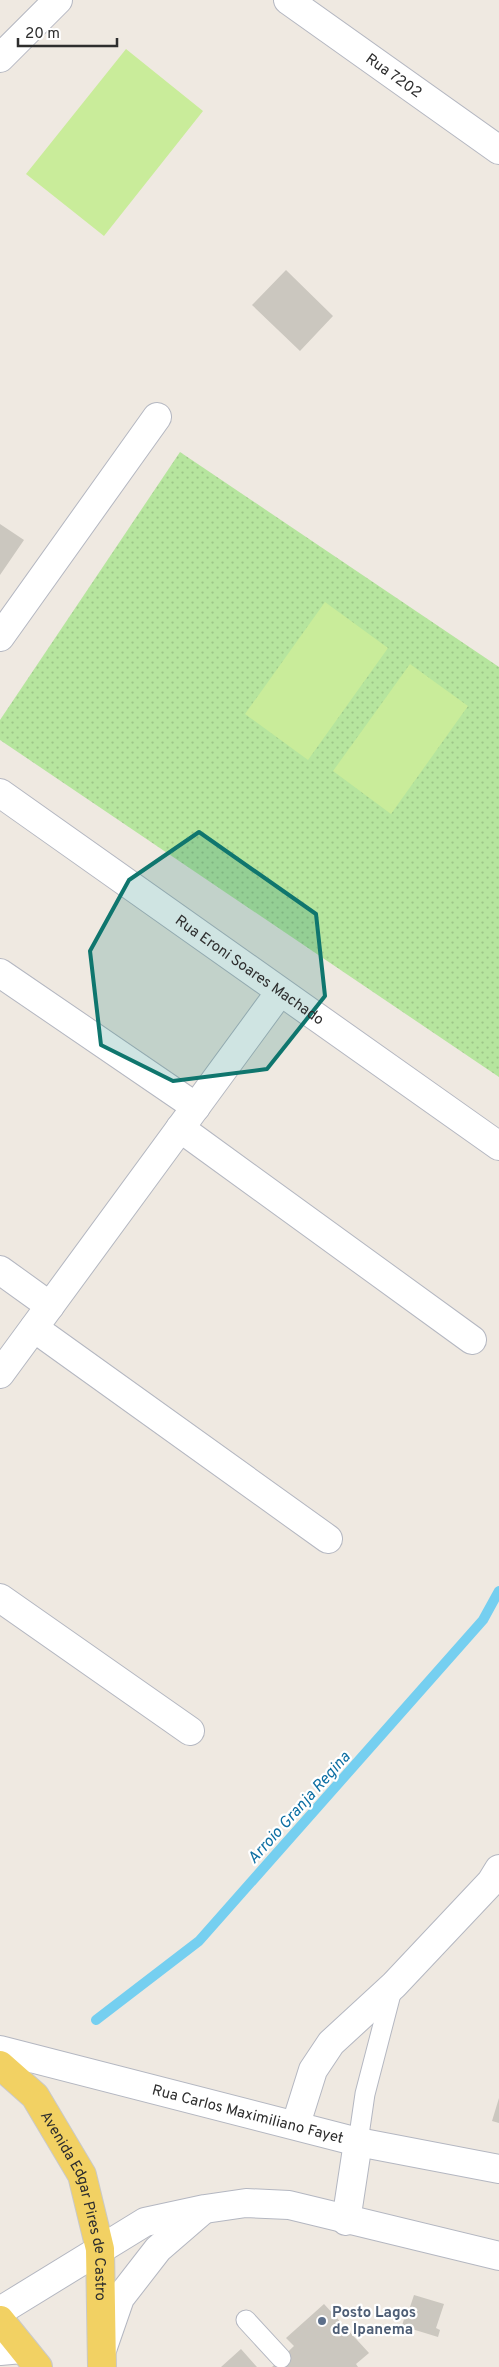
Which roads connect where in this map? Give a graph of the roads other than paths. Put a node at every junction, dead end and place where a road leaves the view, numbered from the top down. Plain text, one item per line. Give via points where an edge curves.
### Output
1 (58, 0) edge
2 (288, 0) edge
3 (0, 58) edge
4 (499, 150) edge
5 (157, 417) dead end
6 (0, 637) edge
7 (0, 793) edge
8 (0, 973) edge
9 (280, 992) junction
10 (196, 1107) junction
11 (180, 1128) junction
12 (499, 1146) edge
13 (0, 1270) edge
14 (50, 1306) junction
15 (34, 1328) junction
16 (472, 1340) dead end
17 (0, 1374) edge
18 (328, 1538) dead end
19 (0, 1598) edge
20 (190, 1731) dead end
21 (496, 1879) edge
22 (394, 1985) junction
23 (0, 2050) edge
24 (0, 2065) edge
25 (296, 2124) junction
26 (358, 2142) junction
27 (499, 2170) edge
28 (205, 2209) junction
29 (346, 2221) junction
30 (100, 2249) junction
31 (499, 2256) edge
32 (0, 2311) edge
33 (0, 2320) edge
34 (246, 2320) dead end
35 (20, 2356) edge
36 (281, 2358) dead end
37 (102, 2359) edge

1 - 3 street
2 - 4 street, Rua 7202
5 - 6 street
7 - 9 street, Rua Eroni Soares Machado
8 - 10 street
9 - 10 street
9 - 12 street, Rua Eroni Soares Machado
10 - 11 street
11 - 14 street
11 - 16 street
13 - 14 street
14 - 15 street
15 - 17 street
15 - 18 street
19 - 20 street
21 - 22 street
22 - 25 street via 331,2044 313,2070
22 - 26 lane via 366,2094
23 - 25 street, Rua Carlos Maximiliano Fayet
24 - 30 main road, Avenida Edgar Pires de Castro via 35,2096 82,2175
25 - 26 street, Rua Carlos Maximiliano Fayet
26 - 27 street, Rua Carlos Maximiliano Fayet
26 - 29 street
28 - 29 street via 246,2203 289,2205
28 - 30 street via 145,2222
28 - 37 street via 158,2249 120,2298
29 - 31 street
30 - 32 street
30 - 37 main road, Avenida Edgar Pires de Castro
33 - 35 main road
34 - 36 lane

